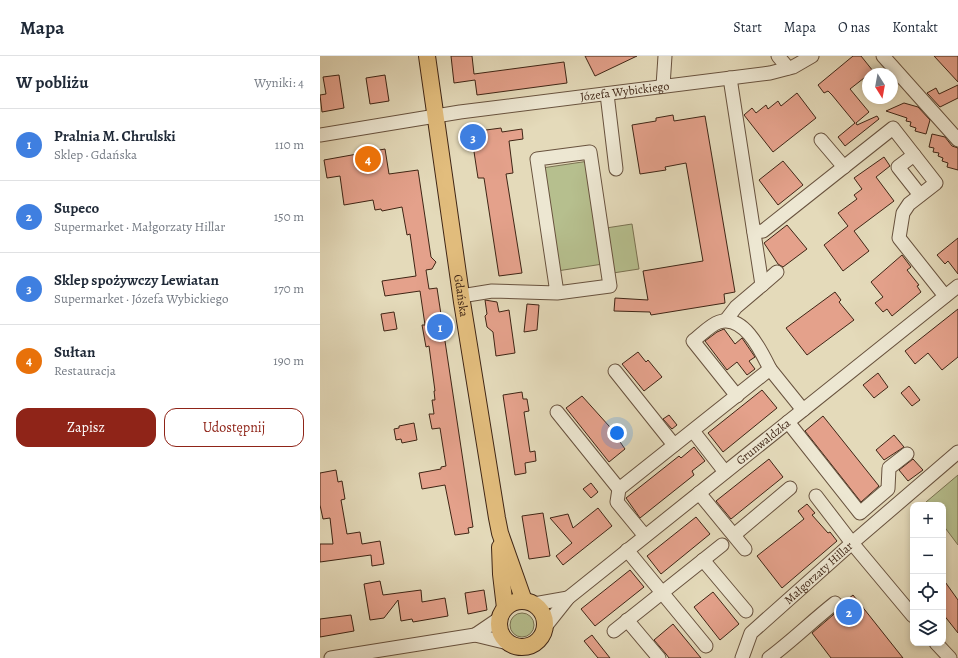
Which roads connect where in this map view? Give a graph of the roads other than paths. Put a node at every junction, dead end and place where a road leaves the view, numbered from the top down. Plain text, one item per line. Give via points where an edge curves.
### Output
1 (427, 56) edge
2 (664, 56) edge
3 (778, 56) edge
4 (812, 56) edge
5 (883, 56) edge
6 (788, 68) junction
7 (730, 78) junction
8 (663, 86) junction
9 (607, 94) junction
10 (435, 116) junction
11 (320, 135) edge
12 (821, 140) dead end
13 (958, 140) edge
14 (914, 155) junction
15 (844, 167) junction
16 (616, 169) dead end
17 (920, 195) junction
18 (754, 232) junction
19 (777, 272) dead end
20 (762, 285) junction
21 (958, 286) edge
22 (556, 293) junction
23 (461, 296) junction
24 (945, 296) junction
25 (726, 320) junction
26 (770, 369) junction
27 (615, 370) dead end
28 (736, 396) junction
29 (803, 410) junction
30 (557, 412) dead end
31 (788, 422) junction
32 (692, 431) junction
33 (674, 445) junction
34 (958, 452) edge
35 (906, 454) dead end
36 (725, 472) junction
37 (790, 488) dead end
38 (619, 489) junction
39 (699, 493) junction
40 (816, 496) dead end
41 (500, 534) junction
42 (734, 535) junction
43 (645, 536) junction
44 (852, 543) junction
45 (722, 545) dead end
46 (745, 549) dead end
47 (627, 550) junction
48 (703, 560) junction
49 (662, 592) junction
50 (568, 598) junction
51 (528, 603) junction
52 (835, 603) dead end
53 (746, 611) dead end
54 (910, 612) edge
55 (502, 613) junction
56 (627, 620) junction
57 (545, 627) junction
58 (614, 631) dead end
59 (475, 635) junction
60 (706, 646) dead end
61 (939, 646) edge
62 (512, 649) edge
63 (532, 652) edge
64 (331, 658) edge
65 (659, 658) edge
66 (742, 658) edge
67 (769, 658) edge
68 (950, 658) edge

1 - 10 main road, Gdańska
2 - 8 street
3 - 6 street
4 - 6 street, Józefa Wybickiego
5 - 13 street
6 - 7 street, Józefa Wybickiego
7 - 8 street, Józefa Wybickiego
7 - 18 street
8 - 9 street, Józefa Wybickiego
9 - 10 street, Józefa Wybickiego
9 - 16 street
10 - 11 street, Józefa Wybickiego
10 - 23 main road, Gdańska
12 - 15 street
14 - 15 street via 893,128
14 - 17 street via 936,183
14 - 17 street via 898,167
15 - 18 street via 763,231
17 - 24 street via 904,212 899,238
18 - 20 street
19 - 20 street
20 - 25 street
21 - 24 street, Grunwaldzka
22 - 22 street via 610,286 590,152 537,159
22 - 23 street via 492,291
23 - 41 main road, Gdańska
24 - 29 street, Grunwaldzka
25 - 26 street via 741,325 761,351
25 - 28 street via 717,323 693,341
26 - 28 street
26 - 29 street
27 - 33 street
28 - 32 street
29 - 31 street, Grunwaldzka
30 - 38 street
31 - 35 street via 860,513 888,489 889,468
31 - 36 street, Grunwaldzka
32 - 33 street
32 - 36 street
33 - 38 street
34 - 44 street
36 - 39 street, Grunwaldzka
37 - 42 street
38 - 43 street via 617,502
39 - 42 street
39 - 43 street, Grunwaldzka
40 - 44 street
41 - 51 main road, Gdańska
41 - 55 main road, Gdańska
42 - 46 street
43 - 47 street, Grunwaldzka
44 - 54 street, Małgorzaty Hillar
44 - 66 street, Małgorzaty Hillar via 751,633
45 - 48 street
47 - 49 street
47 - 50 street, Grunwaldzka
48 - 49 street
48 - 53 street
49 - 56 street
49 - 60 street
50 - 51 street, Grunwaldzka
50 - 57 street, Grunwaldzka
51 - 55 main road via 514,603
51 - 57 main road via 543,614
52 - 67 street
55 - 59 street
55 - 62 main road via 500,632
56 - 58 street
56 - 65 street
57 - 63 main road
59 - 62 street
59 - 64 street
61 - 68 street
62 - 63 main road via 523,648

